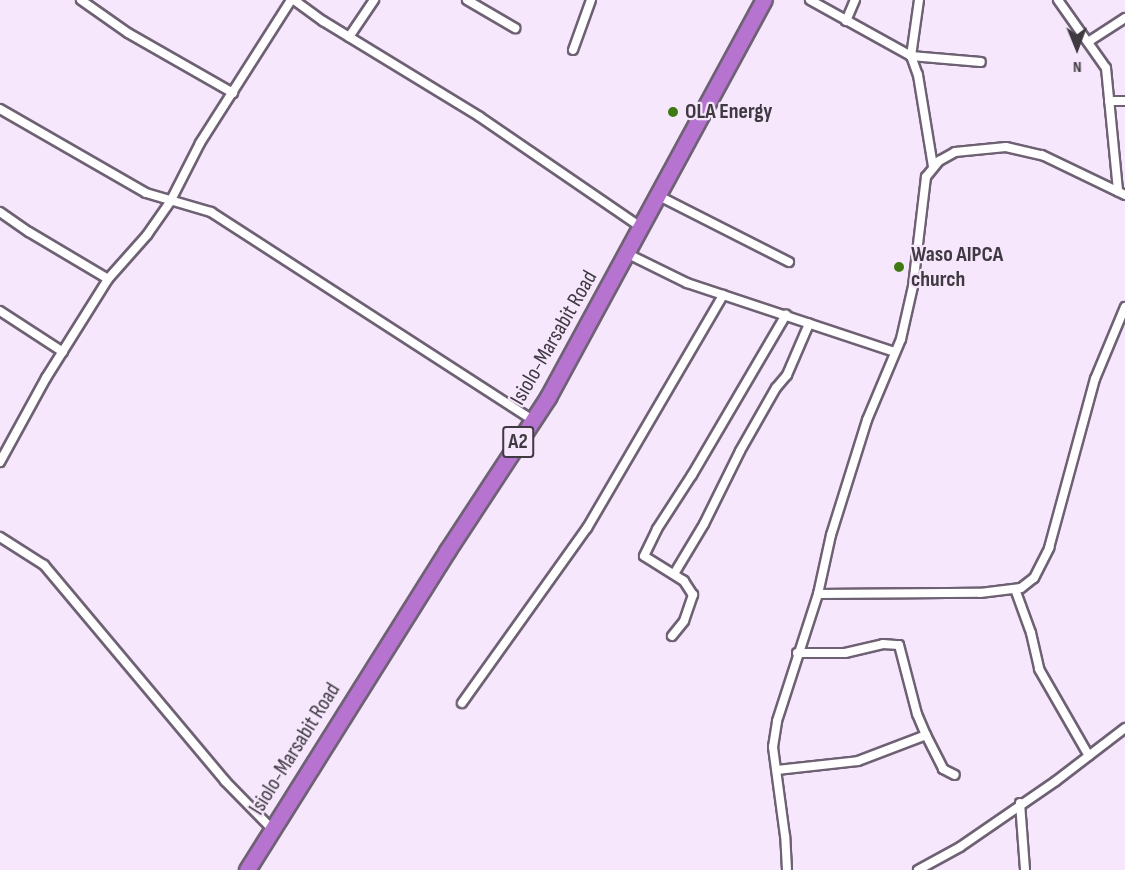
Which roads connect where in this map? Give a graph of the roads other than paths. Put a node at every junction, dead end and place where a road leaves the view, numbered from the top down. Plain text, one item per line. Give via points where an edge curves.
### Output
1 (81, 0) edge
2 (292, 0) edge
3 (374, 0) edge
4 (467, 0) edge
5 (591, 0) edge
6 (764, 0) edge
7 (810, 0) edge
8 (855, 0) edge
9 (919, 0) edge
10 (1058, 0) edge
11 (1125, 18) edge
12 (846, 21) junction
13 (514, 28) dead end
14 (349, 37) junction
15 (1088, 42) junction
16 (573, 50) dead end
17 (911, 56) junction
18 (981, 62) dead end
19 (233, 93) junction
20 (1125, 101) edge
21 (1109, 102) junction
22 (0, 109) edge
23 (933, 167) junction
24 (1122, 193) edge
25 (657, 195) junction
26 (170, 202) junction
27 (0, 212) edge
28 (642, 228) junction
29 (628, 254) junction
30 (789, 262) dead end
31 (108, 279) junction
32 (723, 295) junction
33 (1125, 307) edge
34 (0, 311) edge
35 (786, 315) junction
36 (809, 324) junction
37 (63, 352) junction
38 (894, 352) junction
39 (533, 420) junction
40 (0, 462) edge
41 (0, 537) edge
42 (674, 574) junction
43 (1015, 589) junction
44 (818, 594) junction
45 (672, 636) dead end
46 (797, 653) junction
47 (462, 703) dead end
48 (1125, 728) edge
49 (926, 735) junction
50 (1089, 756) junction
51 (777, 770) junction
52 (954, 775) dead end
53 (1020, 804) junction
54 (272, 829) junction
55 (247, 870) edge
56 (787, 870) edge
57 (918, 870) edge
58 (1025, 870) edge

1 - 19 street via 128,33
2 - 14 street
2 - 19 street
3 - 14 street
4 - 13 street
5 - 16 street
6 - 25 highway, Isiolo-Marsabit Road / A2
7 - 12 street
8 - 12 street
9 - 17 street
10 - 15 street
11 - 15 street
12 - 17 street
14 - 28 street via 480,117
15 - 21 street via 1106,68
17 - 18 street
17 - 23 street via 918,75
19 - 26 street via 200,143
20 - 21 street
21 - 24 street
22 - 26 street via 134,187
23 - 24 street via 961,150 1006,147 1042,155
23 - 38 street via 922,193 911,301
25 - 28 highway, Isiolo-Marsabit Road / A2
25 - 30 street
26 - 31 street
26 - 39 street via 211,212
27 - 31 street
28 - 29 highway, Isiolo-Marsabit Road / A2
29 - 32 street via 687,283
29 - 39 highway, Isiolo-Marsabit Road / A2
31 - 37 street
32 - 35 street
32 - 47 street via 587,528
33 - 43 street via 1095,379 1046,558 1034,578
34 - 37 street
35 - 36 street
35 - 42 street via 647,546 644,556
36 - 38 street
36 - 42 street via 787,375 744,444
37 - 40 street
38 - 44 street via 867,420
39 - 54 highway, Isiolo-Marsabit Road / A2
41 - 54 street via 44,565 225,781
42 - 45 street via 690,588 694,598
43 - 44 street via 926,595
43 - 50 street via 1039,669
44 - 46 street
46 - 49 street via 845,653 897,644 904,655 917,714
46 - 51 street via 777,721 773,747
48 - 50 street
49 - 51 street via 858,761
49 - 52 street via 943,769
50 - 53 street
51 - 56 street
53 - 57 street via 948,855
53 - 58 street
54 - 55 highway, Isiolo-Marsabit Road / A2

